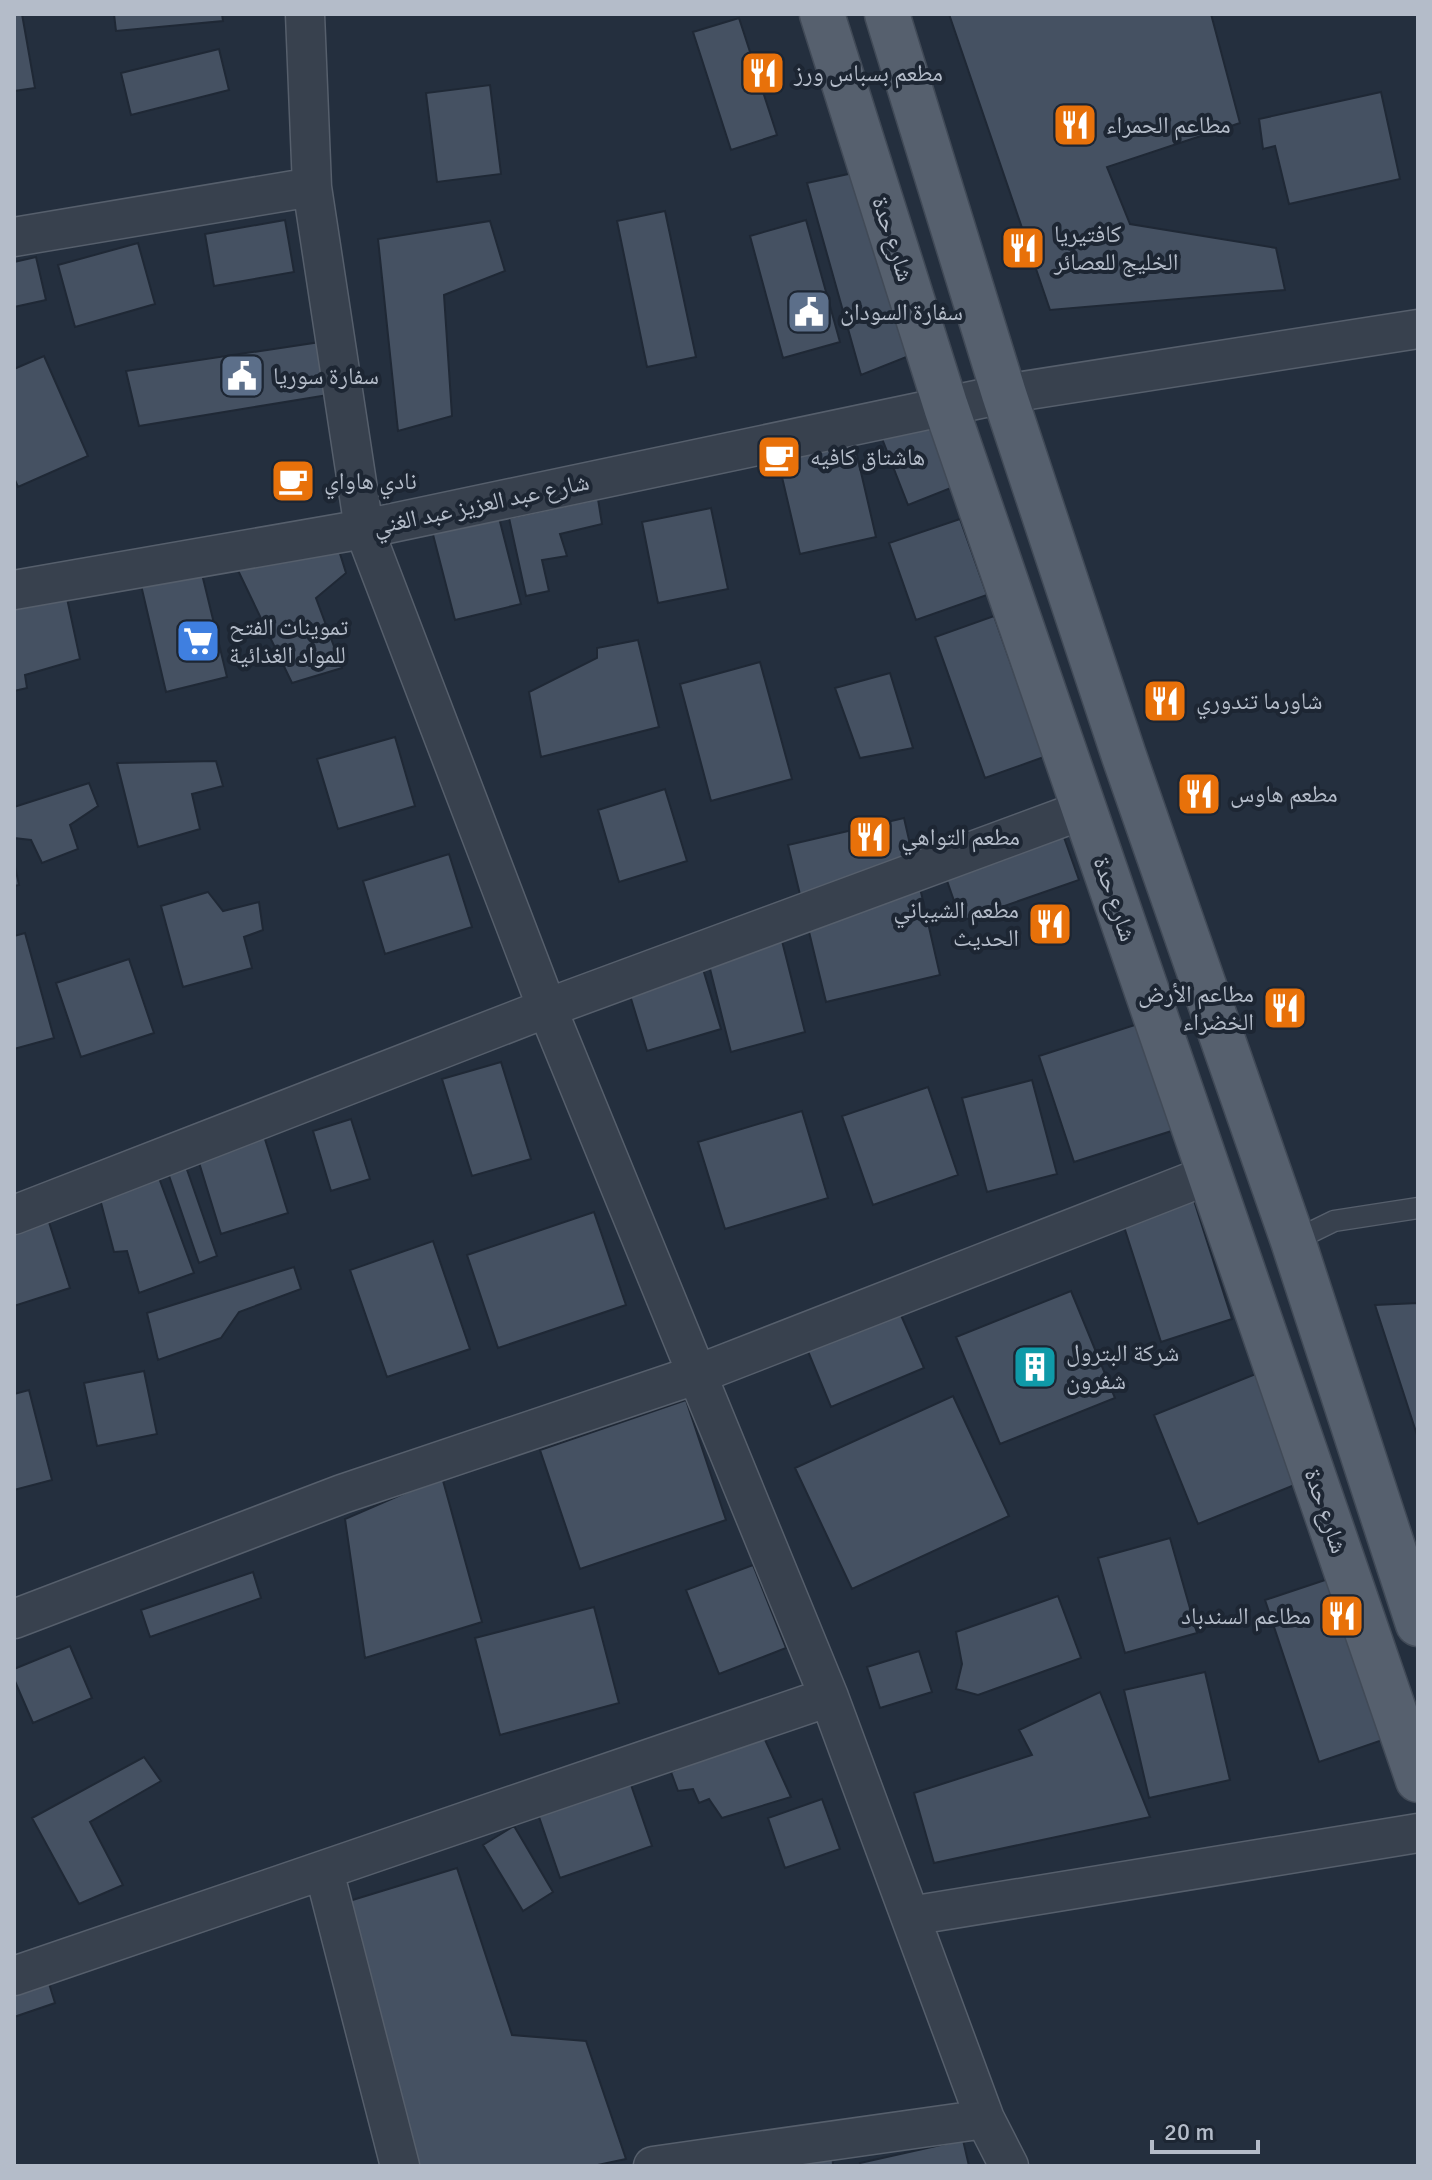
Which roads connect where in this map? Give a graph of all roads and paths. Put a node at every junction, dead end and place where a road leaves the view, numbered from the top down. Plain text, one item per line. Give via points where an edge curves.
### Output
1 (305, 14) edge
2 (822, 14) edge
3 (887, 14) edge
4 (312, 187) junction
5 (14, 237) edge
6 (1418, 329) edge
7 (1004, 394) junction
8 (946, 407) junction
9 (364, 529) junction
10 (14, 590) edge
11 (1083, 810) junction
12 (547, 1008) junction
13 (1211, 1174) junction
14 (1418, 1208) edge
15 (14, 1215) edge
16 (1293, 1241) junction
17 (698, 1374) junction
18 (14, 1619) edge
19 (1418, 1624) edge
20 (829, 1697) junction
21 (1418, 1780) edge
22 (1418, 1833) edge
23 (324, 1871) junction
24 (910, 1916) junction
25 (14, 1976) edge
26 (985, 2119) junction
27 (664, 2165) edge
28 (400, 2166) edge
29 (1009, 2166) edge

1 - 4 street
2 - 8 main road, شارع حدة
3 - 7 main road
4 - 5 street
4 - 9 street
6 - 7 street, شارع عبد العزيز عبد الغني
7 - 8 street, شارع عبد العزيز عبد الغني
7 - 16 main road
8 - 9 street, شارع عبد العزيز عبد الغني
8 - 11 main road, شارع حدة
9 - 10 street, شارع عبد العزيز عبد الغني
9 - 12 street
11 - 12 street
11 - 13 main road, شارع حدة
12 - 15 street
12 - 17 street
13 - 17 street
13 - 21 main road, شارع حدة
14 - 16 lane via 1334,1221
16 - 19 main road
17 - 18 street via 342,1494
17 - 20 street
20 - 23 street
20 - 24 street
22 - 24 street
23 - 25 street
23 - 28 street
24 - 26 street
26 - 27 street
26 - 29 street

